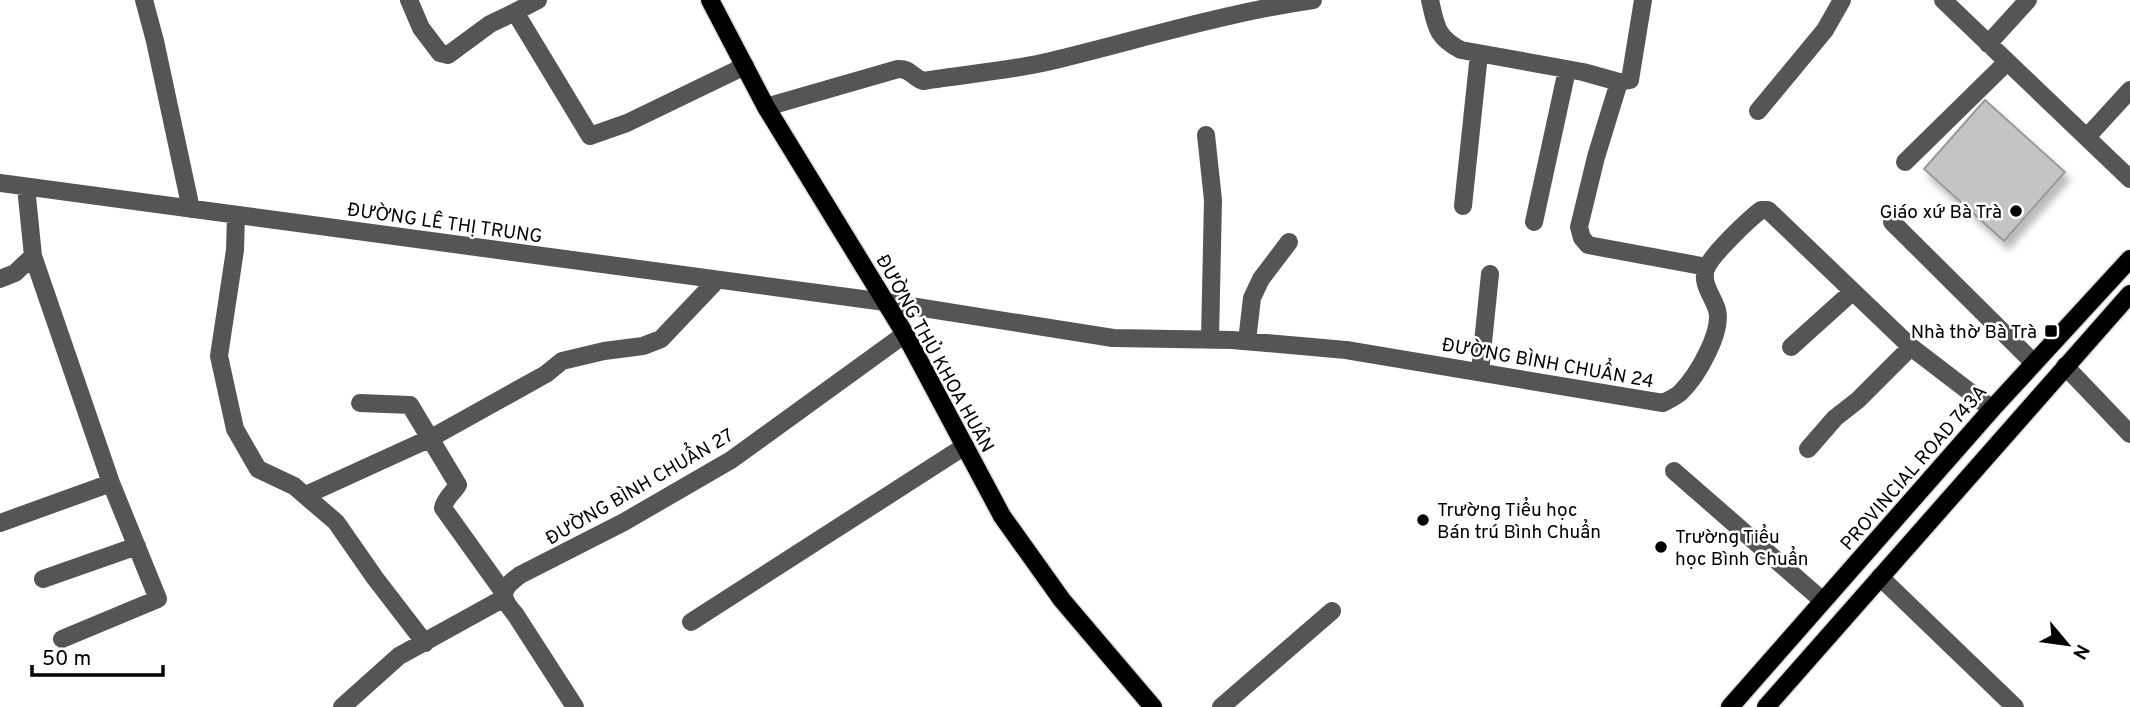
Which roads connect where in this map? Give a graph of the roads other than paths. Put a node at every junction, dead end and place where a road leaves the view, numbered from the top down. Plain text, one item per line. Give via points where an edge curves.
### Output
1 (144, 0) edge
2 (409, 0) edge
3 (538, 0) edge
4 (710, 0) edge
5 (1313, 0) edge
6 (1430, 0) edge
7 (1643, 0) edge
8 (1842, 0) edge
9 (1943, 0) edge
10 (2028, 0) edge
11 (515, 12) junction
12 (1988, 44) junction
13 (1479, 54) junction
14 (2007, 62) junction
15 (745, 66) junction
16 (1567, 70) junction
17 (1619, 82) junction
18 (2130, 90) edge
19 (766, 107) junction
20 (1758, 111) dead end
21 (1206, 135) dead end
22 (2087, 136) junction
23 (1905, 162) dead end
24 (2130, 179) edge
25 (0, 183) edge
26 (26, 187) junction
27 (1463, 206) dead end
28 (191, 209) junction
29 (236, 215) junction
30 (1534, 222) dead end
31 (1892, 222) dead end
32 (1289, 242) dead end
33 (33, 257) junction
34 (2130, 259) edge
35 (1707, 267) junction
36 (1490, 274) dead end
37 (0, 279) edge
38 (717, 280) junction
39 (1853, 292) junction
40 (2130, 294) edge
41 (885, 302) junction
42 (2073, 321) junction
43 (905, 334) junction
44 (2091, 337) junction
45 (1210, 339) junction
46 (1247, 341) junction
47 (1911, 346) junction
48 (1791, 347) dead end
49 (2034, 363) junction
50 (2065, 366) junction
51 (1480, 372) junction
52 (360, 403) dead end
53 (1992, 409) junction
54 (2130, 434) edge
55 (431, 438) junction
56 (965, 446) junction
57 (1808, 449) dead end
58 (1674, 471) dead end
59 (111, 483) junction
60 (306, 495) junction
61 (0, 523) edge
62 (137, 546) junction
63 (1880, 577) junction
64 (43, 579) dead end
65 (504, 595) junction
66 (1823, 601) junction
67 (1332, 611) dead end
68 (691, 622) dead end
69 (62, 639) dead end
70 (425, 643) junction
71 (342, 707) edge
72 (575, 707) edge
73 (1153, 707) edge
74 (1221, 707) edge
75 (1730, 707) edge
76 (1766, 707) edge
77 (2015, 707) edge

1 - 28 street
2 - 11 street via 421,28 440,53 448,55
3 - 11 street
4 - 15 main road, ĐƯỜNG THỦ KHOA HUÂN
5 - 19 street via 1178,27 1048,62 923,81 898,69
6 - 13 street via 1436,28 1446,42
7 - 17 street via 1630,80
8 - 20 street via 1825,30
9 - 12 street
10 - 12 street
11 - 15 street via 590,136
12 - 14 street
13 - 16 street
13 - 27 street
14 - 22 street
14 - 23 street
15 - 19 main road, ĐƯỜNG THỦ KHOA HUÂN
16 - 17 street
16 - 30 street
17 - 35 street via 1579,227 1582,238 1588,246
18 - 22 street
19 - 41 main road, ĐƯỜNG THỦ KHOA HUÂN
21 - 45 street via 1213,200
22 - 24 street
25 - 26 street, ĐƯỜNG LÊ THỊ TRUNG
26 - 28 street, ĐƯỜNG LÊ THỊ TRUNG
26 - 33 street
28 - 29 street, ĐƯỜNG LÊ THỊ TRUNG
29 - 38 street, ĐƯỜNG LÊ THỊ TRUNG
29 - 60 street via 219,356 235,429 258,469
31 - 49 street
32 - 46 street via 1252,298
33 - 37 street
33 - 59 street
34 - 42 main road, PROVINCIAL ROAD 743A
35 - 39 street via 1748,220 1761,209 1768,210
35 - 51 street, ĐƯỜNG BÌNH CHUẨN 24 via 1705,281 1719,322 1681,393 1663,403
36 - 51 street
38 - 41 street, ĐƯỜNG LÊ THỊ TRUNG
38 - 55 street via 661,339 562,362
39 - 47 street
39 - 48 street
40 - 44 main road
41 - 43 main road, ĐƯỜNG THỦ KHOA HUÂN
41 - 45 street, ĐƯỜNG BÌNH CHUẨN 24 via 1113,338
42 - 44 main road
42 - 49 main road, PROVINCIAL ROAD 743A
43 - 56 main road, ĐƯỜNG THỦ KHOA HUÂN
43 - 65 street, ĐƯỜNG BÌNH CHUẨN 27 via 732,460 520,575 508,584
44 - 50 main road
45 - 46 street, ĐƯỜNG BÌNH CHUẨN 24
46 - 51 street, ĐƯỜNG BÌNH CHUẨN 24 via 1346,350
47 - 53 street
47 - 57 street
49 - 53 main road, PROVINCIAL ROAD 743A
50 - 54 street
50 - 63 main road
52 - 55 street via 410,405
53 - 66 main road, PROVINCIAL ROAD 743A
55 - 60 street
55 - 65 street via 458,485 443,508
56 - 68 street
56 - 73 main road, ĐƯỜNG THỦ KHOA HUÂN via 1002,516 1062,600
58 - 66 street
59 - 61 street
59 - 62 street
60 - 70 street via 336,522
62 - 64 street
62 - 69 street via 159,598
63 - 76 main road
63 - 77 street
65 - 70 street, ĐƯỜNG BÌNH CHUẨN 27
65 - 72 street
66 - 75 main road, PROVINCIAL ROAD 743A
67 - 74 street
70 - 71 street, ĐƯỜNG BÌNH CHUẨN 27 via 400,656

